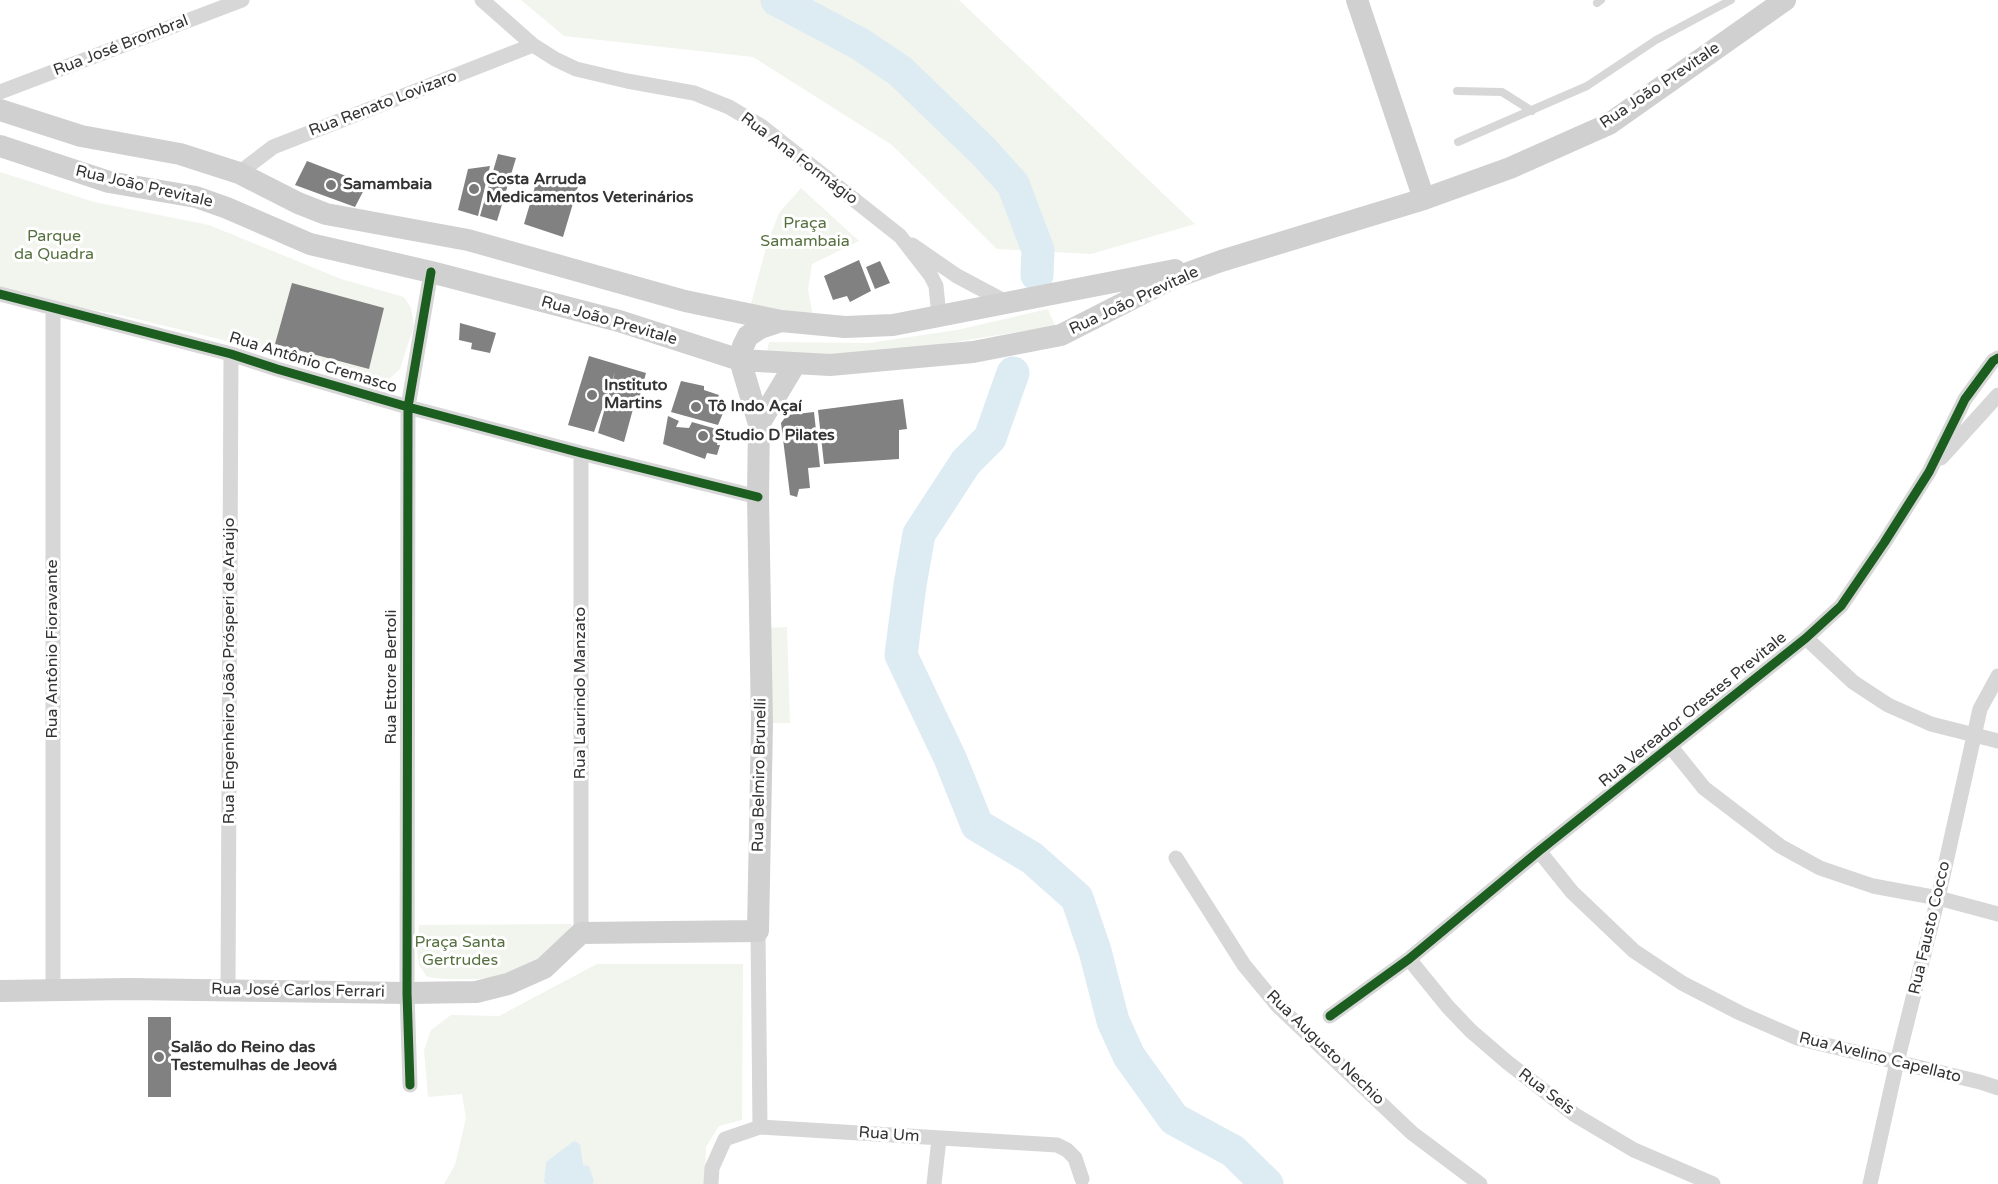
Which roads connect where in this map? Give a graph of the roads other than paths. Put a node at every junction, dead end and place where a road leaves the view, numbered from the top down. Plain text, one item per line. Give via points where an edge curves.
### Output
1 (242, 0) edge
2 (482, 0) edge
3 (1356, 0) edge
4 (1731, 0) edge
5 (1785, 0) edge
6 (533, 45) junction
7 (1457, 90) dead end
8 (0, 92) edge
9 (0, 110) edge
10 (1532, 111) junction
11 (1458, 142) dead end
12 (0, 146) edge
13 (239, 173) junction
14 (1425, 199) junction
15 (900, 236) junction
16 (1221, 261) junction
17 (431, 272) junction
18 (1058, 293) junction
19 (0, 294) edge
20 (1006, 302) junction
21 (53, 309) junction
22 (932, 318) junction
23 (781, 321) junction
24 (1061, 335) junction
25 (231, 354) junction
26 (1998, 358) edge
27 (740, 360) junction
28 (795, 364) junction
29 (1998, 395) edge
30 (408, 407) junction
31 (759, 424) junction
32 (581, 453) junction
33 (1929, 472) junction
34 (758, 496) junction
35 (1806, 638) junction
36 (1998, 676) edge
37 (1974, 734) junction
38 (1998, 741) edge
39 (1671, 747) junction
40 (1539, 851) junction
41 (1176, 858) dead end
42 (1938, 898) junction
43 (1998, 914) edge
44 (758, 931) junction
45 (581, 933) junction
46 (1409, 959) junction
47 (228, 989) junction
48 (53, 990) junction
49 (0, 991) edge
50 (407, 993) junction
51 (1330, 1016) dead end
52 (1896, 1062) junction
53 (410, 1084) dead end
54 (1998, 1088) edge
55 (760, 1127) junction
56 (939, 1139) junction
57 (1082, 1179) dead end
58 (711, 1184) edge
59 (934, 1184) edge
60 (1480, 1184) edge
61 (1713, 1184) edge
62 (1870, 1184) edge

1 - 8 street, Rua José Brombral
2 - 6 street, Rua Ana Formágio
3 - 14 main road
4 - 10 lane via 1656,40 1587,86
5 - 14 main road, Rua João Previtale via 1609,124 1510,168
6 - 13 street, Rua Renato Lovizaro via 273,147
6 - 15 street, Rua Ana Formágio via 576,69 694,93 729,107 761,126
7 - 10 lane via 1502,92
9 - 13 main road, Rua João Previtale via 81,136 180,154
10 - 11 lane
12 - 17 main road, Rua João Previtale via 110,182 196,197 310,244
13 - 23 main road, Rua João Previtale via 326,214 468,240 685,301
14 - 16 main road, Rua João Previtale
15 - 20 street via 957,276
15 - 22 street, Rua Ana Formágio via 936,286 938,306
16 - 18 main road, Rua João Previtale
16 - 24 main road, Rua João Previtale via 1171,279
17 - 27 main road, Rua João Previtale via 619,321
17 - 30 street, Rua Ettore Bertoli
18 - 20 main road, Rua João Previtale
18 - 24 main road via 1073,313 1071,324
19 - 21 street, Rua Antônio Cremasco
20 - 22 main road, Rua João Previtale
21 - 25 street, Rua Antônio Cremasco
21 - 48 street, Rua Antônio Fioravante
22 - 23 main road, Rua João Previtale via 845,327
23 - 27 main road via 748,336
24 - 28 main road, Rua João Previtale via 973,352 830,365
25 - 30 street, Rua Antônio Cremasco
25 - 47 street, Rua Engenheiro João Prósperi de Araújo
26 - 33 street, Rua Vereador Orestes Previtale via 1965,399
27 - 28 main road, Rua João Previtale
27 - 31 main road, Rua Belmiro Brunelli
28 - 31 main road
29 - 33 street, Rua Vereador Orestes Previtale
30 - 32 street, Rua Antônio Cremasco
30 - 50 street, Rua Ettore Bertoli
31 - 34 main road, Rua Belmiro Brunelli
32 - 34 street, Rua Antônio Cremasco
32 - 45 street, Rua Laurindo Manzato
33 - 35 street, Rua Vereador Orestes Previtale via 1841,606
34 - 44 main road, Rua Belmiro Brunelli via 762,723
35 - 37 street via 1852,682 1888,705 1931,724
35 - 39 street, Rua Vereador Orestes Previtale
36 - 37 street, Rua Fausto Cocco via 1980,709
37 - 38 street
37 - 42 street, Rua Fausto Cocco
39 - 40 street, Rua Vereador Orestes Previtale
39 - 42 street via 1704,788 1780,846 1820,868 1874,885
40 - 46 street, Rua Vereador Orestes Previtale
40 - 52 street, Rua Avelino Capellato via 1603,924 1634,951 1682,983 1797,1038
41 - 60 street, Rua Augusto Nechio via 1244,964 1277,1005 1412,1132
42 - 43 street
42 - 52 street, Rua Fausto Cocco
44 - 45 main road
44 - 55 street, Rua Belmiro Brunelli
45 - 50 main road, Rua José Carlos Ferrari via 544,968 507,984 476,992
46 - 51 street, Rua Vereador Orestes Previtale
46 - 61 street, Rua Seis via 1471,1031 1575,1114 1634,1150
47 - 48 main road, Rua José Carlos Ferrari
47 - 50 main road, Rua José Carlos Ferrari
48 - 49 main road, Rua José Carlos Ferrari
50 - 53 street, Rua Ettore Bertoli
52 - 54 street, Rua Avelino Capellato
52 - 62 street, Rua Fausto Cocco
55 - 56 street, Rua Um
55 - 58 street, Rua Um via 725,1140 712,1168
56 - 57 street, Rua Um via 1057,1145 1075,1158
56 - 59 street

